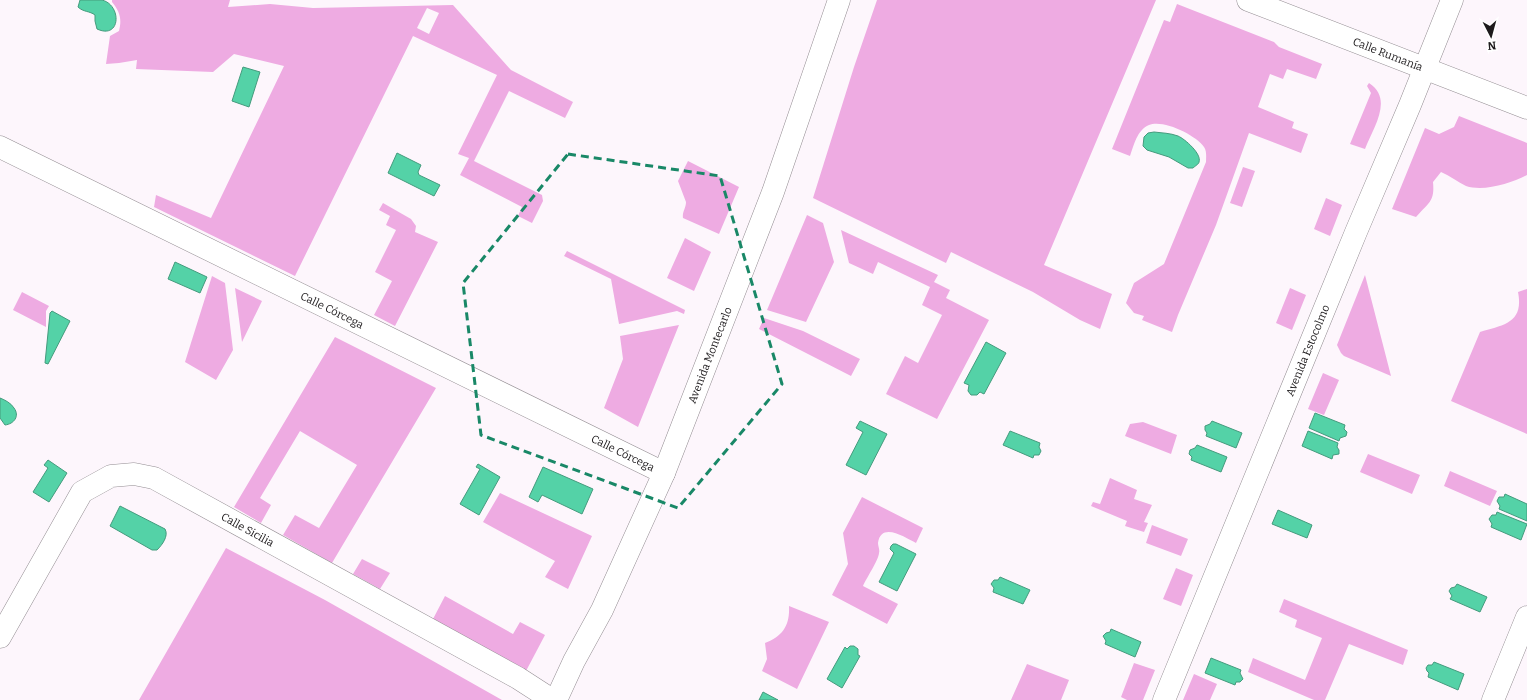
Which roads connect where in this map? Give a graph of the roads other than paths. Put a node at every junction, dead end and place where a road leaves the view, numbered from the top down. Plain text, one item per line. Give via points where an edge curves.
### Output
1 (839, 0) edge
2 (1248, 0) edge
3 (1452, 0) edge
4 (1423, 68) junction
5 (1527, 108) edge
6 (0, 147) edge
7 (664, 472) junction
8 (1527, 617) edge
9 (0, 637) edge
10 (552, 700) edge
11 (556, 700) edge
12 (1164, 700) edge
13 (1492, 700) edge

1 - 7 street, Avenida Montecarlo via 773,192
2 - 4 street, Calle Rumanía
3 - 4 street, Avenida Estocolmo
4 - 5 street, Calle Rumanía
4 - 12 street, Avenida Estocolmo via 1410,105
6 - 7 street, Calle Córcega
7 - 11 street, Avenida Montecarlo via 602,610
8 - 13 street
9 - 10 street, Calle Sicilia via 82,492 111,476 134,474 154,478 518,678

